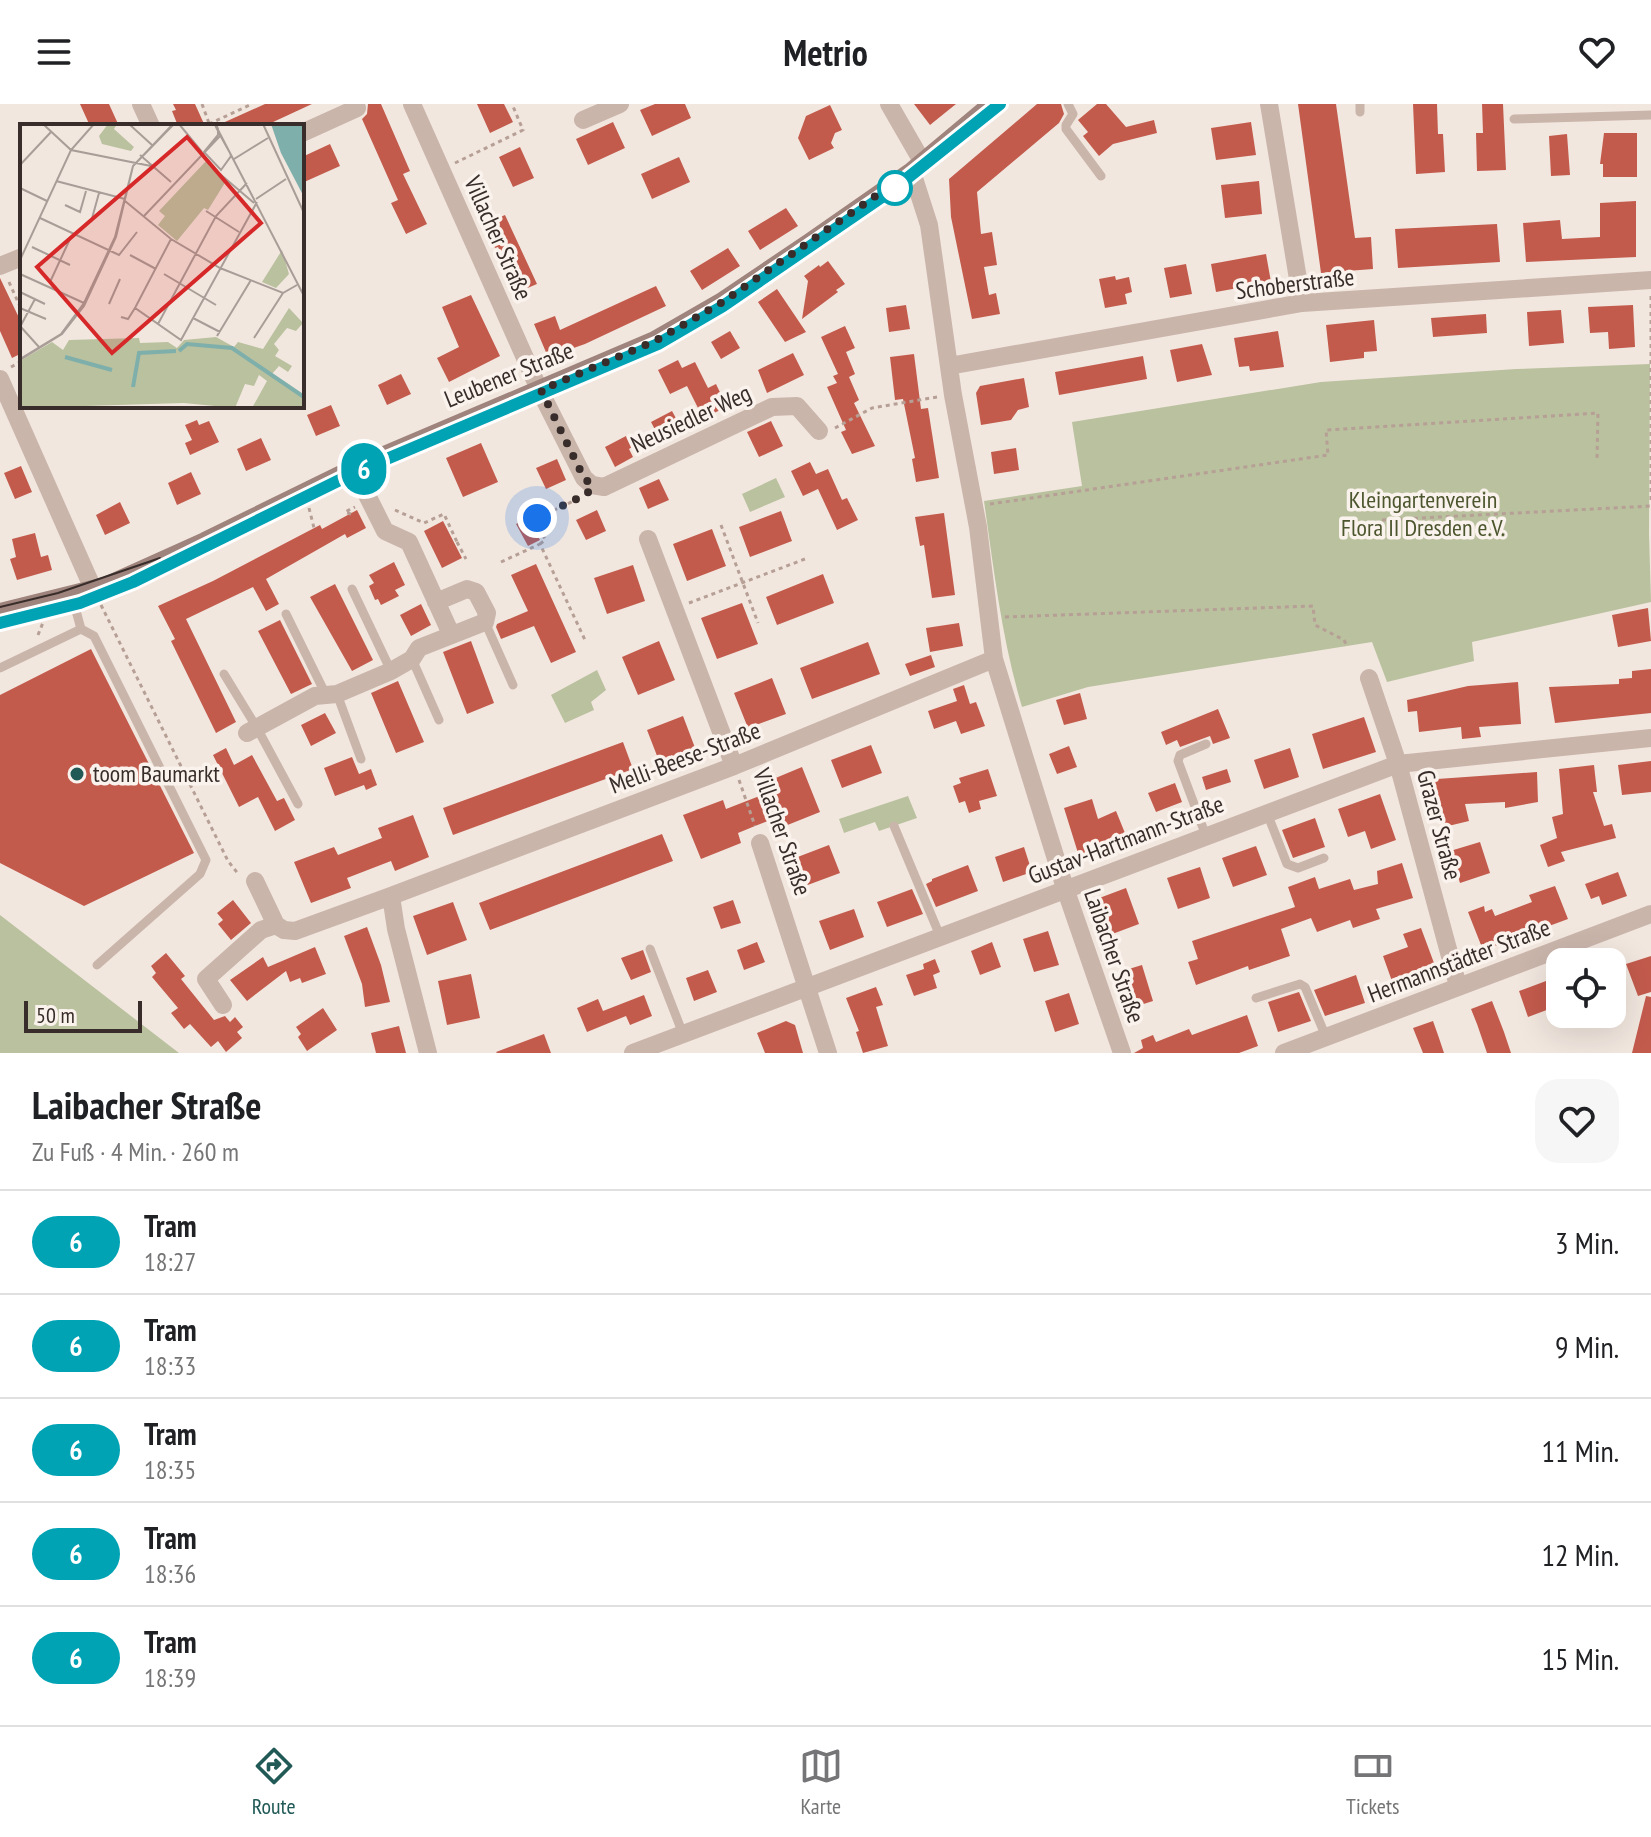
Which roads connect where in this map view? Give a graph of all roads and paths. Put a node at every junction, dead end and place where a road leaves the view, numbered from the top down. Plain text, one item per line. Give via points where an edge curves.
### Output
1 (141, 104) edge
2 (202, 104) edge
3 (252, 104) edge
4 (412, 104) edge
5 (512, 104) edge
6 (620, 104) edge
7 (889, 104) edge
8 (993, 104) edge
9 (1068, 104) edge
10 (1269, 104) edge
11 (357, 108) dead end
12 (1651, 115) edge
13 (1514, 119) dead end
14 (583, 120) dead end
15 (150, 124) edge
16 (210, 124) edge
17 (212, 124) edge
18 (304, 132) edge
19 (917, 167) junction
20 (442, 169) junction
21 (1101, 176) dead end
22 (20, 258) edge
23 (1, 266) edge
24 (1651, 280) edge
25 (1302, 303) junction
26 (20, 307) edge
27 (949, 366) junction
28 (0, 379) edge
29 (541, 390) junction
30 (953, 395) junction
31 (819, 431) joint
32 (1597, 459) dead end
33 (354, 469) junction
34 (592, 485) junction
35 (364, 503) dead end
36 (1651, 505) edge
37 (974, 506) junction
38 (387, 507) dead end
39 (310, 510) dead end
40 (351, 514) dead end
41 (1382, 520) dead end
42 (721, 525) dead end
43 (314, 528) dead end
44 (648, 539) dead end
45 (540, 544) junction
46 (466, 559) dead end
47 (805, 559) dead end
48 (501, 562) dead end
49 (743, 582) junction
50 (352, 589) dead end
51 (94, 591) junction
52 (72, 596) junction
53 (436, 602) junction
54 (673, 609) junction
55 (0, 613) edge
56 (286, 614) dead end
57 (989, 619) junction
58 (485, 622) junction
59 (758, 623) dead end
60 (81, 629) junction
61 (451, 634) junction
62 (585, 640) dead end
63 (1347, 646) dead end
64 (412, 659) junction
65 (994, 659) junction
66 (0, 668) edge
67 (391, 671) junction
68 (224, 674) dead end
69 (1369, 678) dead end
70 (513, 685) dead end
71 (332, 694) junction
72 (439, 720) dead end
73 (252, 730) junction
74 (1651, 738) edge
75 (1206, 744) dead end
76 (361, 759) dead end
77 (1398, 764) junction
78 (734, 766) junction
79 (298, 804) dead end
80 (1267, 813) junction
81 (894, 826) dead end
82 (1206, 836) junction
83 (760, 843) joint
84 (1324, 858) dead end
85 (255, 881) joint
86 (1065, 888) junction
87 (391, 896) junction
88 (1651, 914) edge
89 (276, 925) junction
90 (940, 936) junction
91 (650, 949) dead end
92 (97, 965) dead end
93 (808, 986) junction
94 (1458, 986) junction
95 (1256, 998) dead end
96 (223, 1005) dead end
97 (683, 1034) junction
98 (1326, 1037) junction
99 (428, 1053) edge
100 (633, 1053) edge
101 (828, 1053) edge
102 (1122, 1053) edge
103 (1284, 1053) edge

1 - 15 street
2 - 16 path
3 - 17 path
4 - 20 street, Villacher Straße
5 - 20 path via 523,130
6 - 14 street
7 - 19 street, Laibacher Straße
8 - 19 street, Leubener Straße
9 - 21 lane via 1073,114 1066,129
10 - 25 street
11 - 18 street
12 - 13 lane
19 - 27 street, Laibacher Straße
19 - 29 street, Leubener Straße via 708,310 655,341
20 - 29 street, Villacher Straße
22 - 23 street
23 - 26 path
24 - 25 street, Schoberstraße
24 - 36 path
25 - 27 street, Schoberstraße
27 - 30 street, Laibacher Straße
28 - 51 street
29 - 33 street, Leubener Straße
29 - 34 street
30 - 31 path via 872,408
30 - 37 street, Laibacher Straße
31 - 34 street, Neusiedler Weg via 797,406 772,407 604,487
32 - 37 path via 1598,413 1326,430 1328,455
33 - 51 street, Leubener Straße
33 - 53 street via 385,531 409,542
34 - 45 path via 587,494 537,518 545,540
35 - 40 path via 345,512
36 - 41 path
37 - 57 street, Laibacher Straße
38 - 46 path via 424,523 444,514
39 - 43 path
42 - 49 path
44 - 54 street, Villacher Straße
45 - 48 path
45 - 62 path
47 - 49 path
49 - 54 path
49 - 59 path
50 - 67 lane
51 - 52 street, Leubener Straße
51 - 85 path via 228,861 246,882
52 - 55 street, Leubener Straße
52 - 60 lane
53 - 58 street via 467,589 476,592 487,613
53 - 61 street
54 - 78 street, Villacher Straße
56 - 71 lane
57 - 63 path via 1313,606 1315,625
57 - 65 street, Laibacher Straße
58 - 61 street
58 - 70 lane
60 - 66 lane
60 - 92 lane via 94,636 206,860 200,874
61 - 64 street via 419,648
64 - 67 street
64 - 72 lane
65 - 78 street, Melli-Beese-Straße
65 - 86 street, Laibacher Straße
67 - 71 street
68 - 73 lane
69 - 77 street, Grazer Straße
71 - 73 street via 315,696
71 - 76 lane
73 - 79 lane
74 - 77 street, Gustav-Hartmann-Straße
75 - 82 lane via 1180,755 1178,761
77 - 80 street, Gustav-Hartmann-Straße
77 - 94 street, Grazer Straße
78 - 83 path, Villacher Straße
78 - 87 street, Melli-Beese-Straße
80 - 82 street, Gustav-Hartmann-Straße
80 - 84 lane via 1287,864 1298,868
81 - 90 lane
82 - 86 street, Gustav-Hartmann-Straße
83 - 93 street, Villacher Straße
85 - 89 street
86 - 90 street, Gustav-Hartmann-Straße
86 - 102 street, Laibacher Straße
87 - 89 street, Melli-Beese-Straße via 295,931
87 - 99 street
88 - 94 street, Hermannstädter Straße
89 - 96 street via 261,930 201,974
90 - 93 street, Gustav-Hartmann-Straße
91 - 97 lane
93 - 97 street, Gustav-Hartmann-Straße
93 - 101 street, Villacher Straße
94 - 98 street, Hermannstädter Straße
95 - 98 lane via 1300,984
97 - 100 street, Gustav-Hartmann-Straße
98 - 103 street, Hermannstädter Straße

